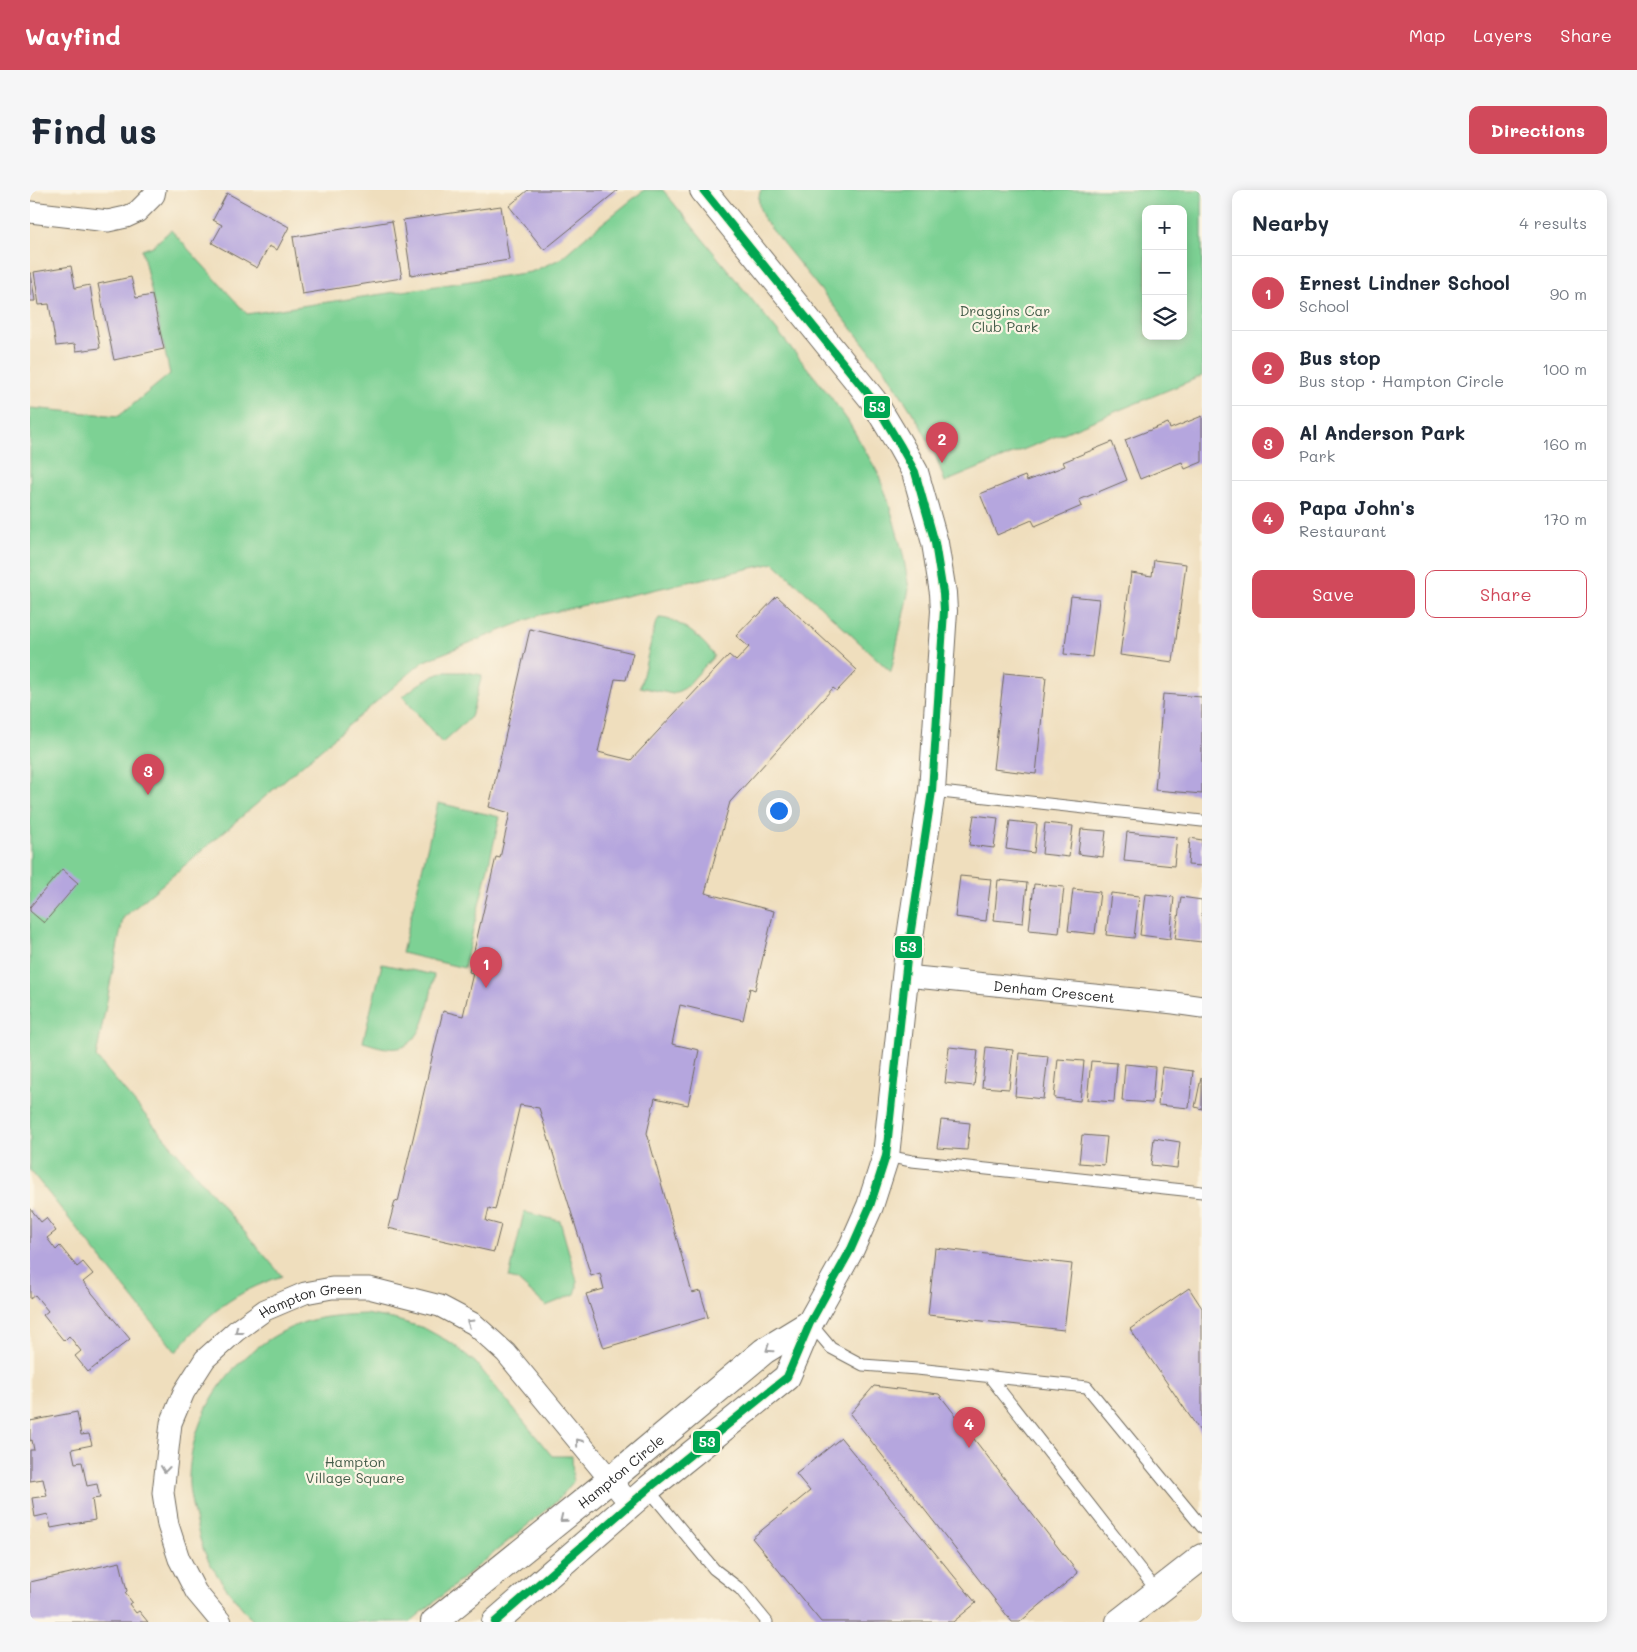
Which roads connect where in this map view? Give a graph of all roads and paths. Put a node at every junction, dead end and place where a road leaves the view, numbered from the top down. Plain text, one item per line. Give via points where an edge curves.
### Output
1 (155, 190) edge
2 (706, 191) edge
3 (30, 212) edge
4 (932, 791) junction
5 (1202, 820) edge
6 (906, 976) junction
7 (1202, 1007) edge
8 (886, 1156) junction
9 (1202, 1192) edge
10 (810, 1323) junction
11 (989, 1376) junction
12 (610, 1480) junction
13 (640, 1497) junction
14 (1202, 1527) edge
15 (1202, 1556) edge
16 (474, 1591) junction
17 (1157, 1591) junction
18 (441, 1620) edge
19 (497, 1621) edge
20 (221, 1622) edge
21 (767, 1622) edge
22 (1119, 1622) edge

1 - 3 street via 137,212 108,221
2 - 4 street via 873,400 915,472 935,543 944,611
4 - 5 lane
4 - 6 street
6 - 7 street, Denham Crescent
6 - 8 street
8 - 9 lane
8 - 10 street via 870,1206
10 - 11 lane via 831,1348 863,1365
10 -> 12 street, Hampton Circle via 764,1350
10 - 13 street via 787,1377
11 - 14 lane via 1088,1387
11 - 17 lane
12 - 13 street, Hampton Green
12 -> 16 street, Hampton Circle
12 -> 20 street, Hampton Green via 506,1353 474,1324 440,1306 368,1288 332,1288 305,1293 265,1310 205,1359 184,1392 172,1423 163,1493 168,1525 179,1559 196,1592
13 - 19 street
13 - 21 lane via 714,1569 740,1589
15 - 17 street
16 - 18 street, Hampton Circle
16 - 19 street
17 - 22 street

